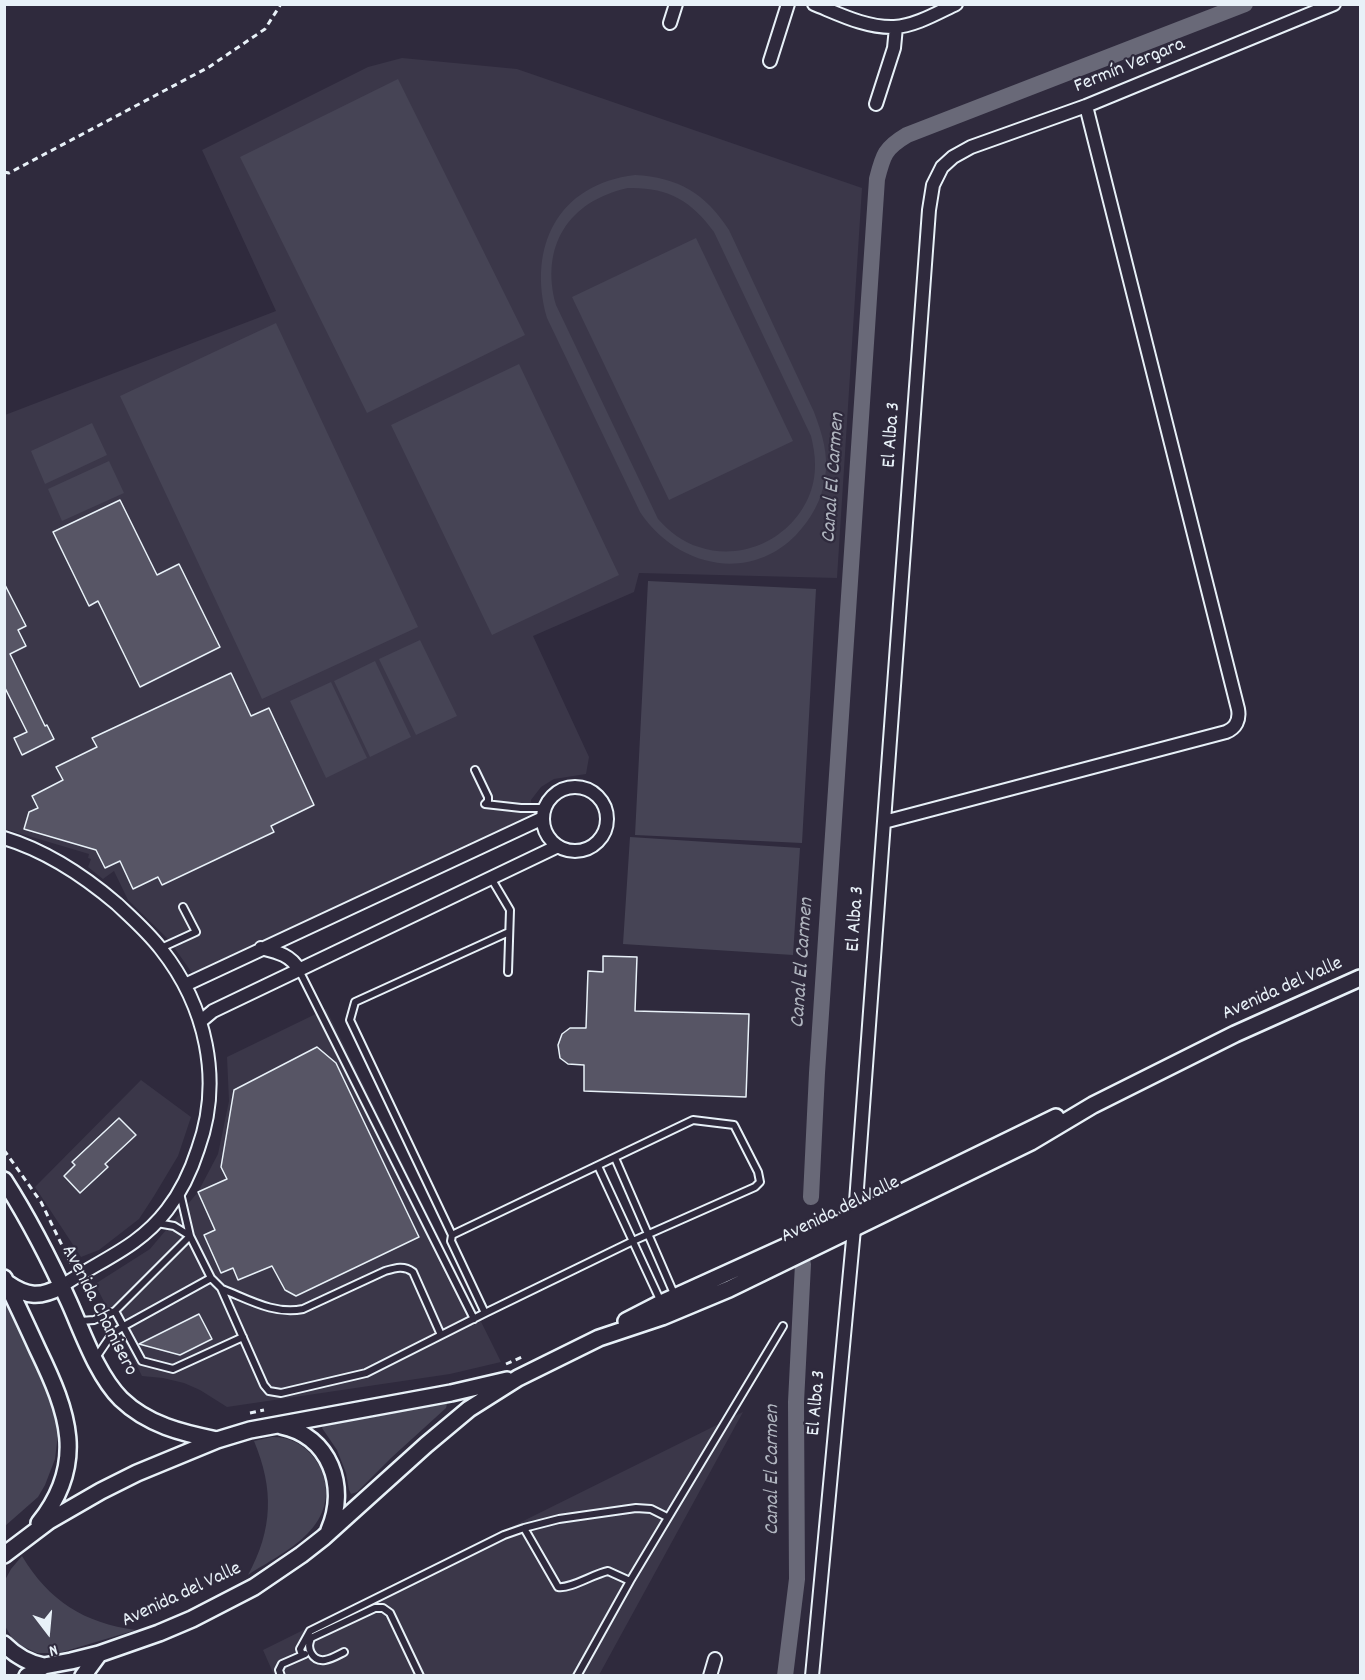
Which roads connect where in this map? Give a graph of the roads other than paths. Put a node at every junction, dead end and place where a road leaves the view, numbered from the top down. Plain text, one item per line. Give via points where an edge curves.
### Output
1 (676, 4) edge
2 (788, 4) edge
3 (814, 4) edge
4 (956, 4) edge
5 (1334, 4) edge
6 (670, 23) dead end
7 (896, 27) junction
8 (770, 61) dead end
9 (876, 104) dead end
10 (1086, 106) junction
11 (942, 167) joint
12 (475, 770) dead end
13 (544, 813) junction
14 (884, 822) junction
15 (4, 838) edge
16 (558, 846) junction
17 (491, 878) junction
18 (183, 907) dead end
19 (509, 932) junction
20 (161, 948) junction
21 (261, 948) junction
22 (299, 970) junction
23 (508, 972) dead end
24 (1360, 978) edge
25 (185, 984) junction
26 (201, 1022) junction
27 (615, 1158) junction
28 (598, 1166) junction
29 (4, 1180) edge
30 (180, 1191) junction
31 (854, 1222) junction
32 (157, 1223) junction
33 (648, 1234) junction
34 (452, 1235) junction
35 (190, 1236) junction
36 (633, 1241) junction
37 (211, 1278) junction
38 (6, 1281) edge
39 (62, 1286) junction
40 (221, 1288) junction
41 (669, 1300) junction
42 (115, 1311) junction
43 (485, 1313) junction
44 (474, 1319) junction
45 (78, 1321) junction
46 (124, 1326) junction
47 (783, 1326) dead end
48 (441, 1335) junction
49 (243, 1337) junction
50 (599, 1338) junction
51 (95, 1360) junction
52 (518, 1378) junction
53 (278, 1426) junction
54 (217, 1440) junction
55 (668, 1517) junction
56 (524, 1528) junction
57 (32, 1533) junction
58 (324, 1537) junction
59 (4, 1555) edge
60 (630, 1581) junction
61 (4, 1644) edge
62 (310, 1652) junction
63 (344, 1652) dead end
64 (99, 1654) junction
65 (302, 1655) junction
66 (715, 1659) dead end
67 (46, 1671) edge
68 (27, 1676) edge
69 (83, 1676) edge
70 (281, 1676) edge
71 (420, 1676) edge
72 (577, 1676) edge
73 (710, 1676) edge
74 (812, 1676) edge

1 - 6 street
2 - 8 street
3 - 7 street via 862,23
4 - 7 street
5 - 10 street, Fermín Vergara
7 - 9 street via 894,48
10 - 11 street, Fermín Vergara via 971,147
10 - 14 street via 1239,718 1226,732
11 - 14 street, El Alba 3 via 928,210
12 - 13 lane via 488,797 485,804
13 - 16 street via 544,828
13 - 16 street via 550,799 569,788 591,791 603,805 605,828 596,842 580,850
13 - 21 street
14 - 31 street, El Alba 3
15 - 20 street via 39,851 74,871 133,918
16 - 17 street
17 - 19 lane via 510,910
17 - 22 street
18 - 20 lane via 196,932
19 - 23 lane
19 - 34 lane via 355,1002 350,1020
20 - 25 street
21 - 22 street via 287,956
21 - 25 street
22 - 26 street via 213,1011
22 - 44 lane
24 - 31 street, Avenida del Valle via 1235,1034 1093,1105 1069,1110
25 - 26 street
26 - 30 street via 210,1074 209,1104 202,1139
27 - 28 lane
27 - 33 lane
27 - 33 lane via 693,1120 710,1121 734,1125 758,1172 760,1182 754,1187
28 - 34 lane
28 - 36 lane
29 - 39 street, Avenida Chamisero
30 - 32 street
30 - 35 lane
31 - 41 street, Avenida del Valle
31 - 50 street, Avenida del Valle via 694,1305
31 - 74 street, El Alba 3
32 - 35 lane via 174,1226
32 - 39 street via 127,1248
33 - 36 lane
33 - 41 lane
34 - 43 lane via 451,1241
35 - 37 lane
35 - 42 lane
36 - 41 lane
36 - 43 lane
37 - 40 lane
37 - 46 lane
38 - 39 street via 22,1292 36,1295
38 - 57 street via 54,1384 68,1442 66,1469 58,1494
39 - 45 street, Avenida Chamisero
40 - 48 lane via 274,1310 294,1311 385,1271 408,1268
40 - 49 lane
41 - 50 street, Avenida del Valle
42 - 45 lane via 94,1320
42 - 46 lane
43 - 44 lane
44 - 48 lane
45 - 51 street, Avenida Chamisero
46 - 49 lane via 142,1361 173,1369
46 - 51 lane via 112,1334
47 - 55 lane
48 - 49 lane via 366,1373 281,1393 269,1391 264,1385
50 - 52 street, Avenida del Valle
51 - 54 street, Avenida Chamisero via 114,1391 141,1414 177,1431
52 - 53 street, Avenida del Valle
52 - 58 street, Avenida del Valle via 469,1409
53 - 54 street, Avenida del Valle
53 - 58 street, Avenida del Valle via 311,1440 332,1470 337,1501
54 - 57 street, Avenida del Valle via 128,1477
55 - 56 lane via 651,1509 636,1508
55 - 60 lane
56 - 60 lane via 558,1587 565,1588 608,1571
56 - 65 lane via 310,1631 300,1649
57 - 59 street, Avenida del Valle
58 - 64 street, Avenida del Valle via 224,1604
60 - 72 lane
61 - 67 street
62 - 63 lane via 325,1660
62 - 65 lane
62 - 71 lane via 311,1638 375,1608 383,1608 390,1613
64 - 67 street, Avenida del Valle
64 - 69 street
65 - 70 lane via 282,1664
66 - 73 street
67 - 68 street, Avenida del Valle

